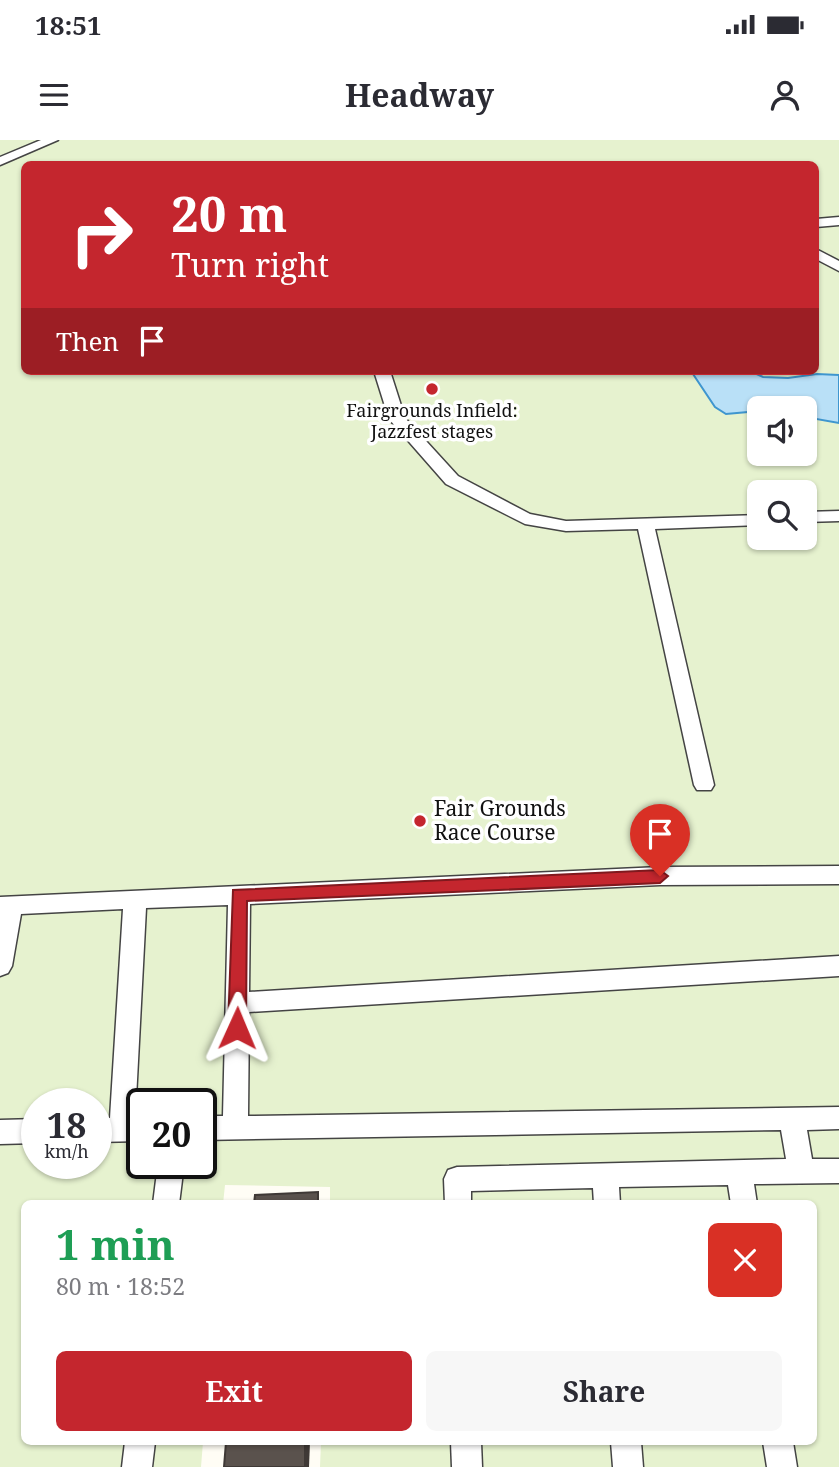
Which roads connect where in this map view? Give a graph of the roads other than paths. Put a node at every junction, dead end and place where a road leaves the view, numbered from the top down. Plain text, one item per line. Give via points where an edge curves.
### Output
1 (52, 140) edge
2 (0, 162) edge
3 (839, 221) edge
4 (819, 223) edge
5 (819, 255) edge
6 (839, 267) edge
7 (383, 375) edge
8 (839, 516) edge
9 (817, 517) edge
10 (747, 521) edge
11 (646, 526) junction
12 (704, 785) dead end
13 (839, 875) edge
14 (239, 895) junction
15 (135, 900) junction
16 (6, 906) edge
17 (0, 966) edge
18 (839, 966) edge
19 (237, 1003) junction
20 (133, 1088) edge
21 (839, 1118) edge
22 (792, 1119) junction
23 (217, 1128) edge
24 (235, 1128) junction
25 (21, 1131) edge
26 (0, 1132) edge
27 (801, 1171) junction
28 (839, 1171) edge
29 (739, 1172) junction
30 (604, 1176) junction
31 (169, 1179) edge
32 (166, 1200) edge
33 (458, 1200) edge
34 (607, 1200) edge
35 (743, 1200) edge
36 (140, 1445) edge
37 (466, 1445) edge
38 (626, 1445) edge
39 (778, 1445) edge
40 (137, 1467) edge
41 (467, 1467) edge
42 (628, 1467) edge
43 (782, 1467) edge

1 - 2 lane
3 - 4 lane
5 - 6 lane
7 - 11 lane via 397,419 452,480 525,519 566,526
8 - 9 lane
10 - 11 lane
11 - 12 lane
13 - 14 lane via 660,876
14 - 15 lane
14 - 19 lane
15 - 16 lane
15 - 20 lane
16 - 17 lane
18 - 19 lane
19 - 24 lane
21 - 22 lane
22 - 24 lane
22 - 27 lane
23 - 24 lane
25 - 26 lane
27 - 28 lane
27 - 29 lane
29 - 30 lane
29 - 35 lane
30 - 33 lane via 457,1179
30 - 34 lane
31 - 32 lane
36 - 40 lane
37 - 41 lane
38 - 42 lane
39 - 43 lane

